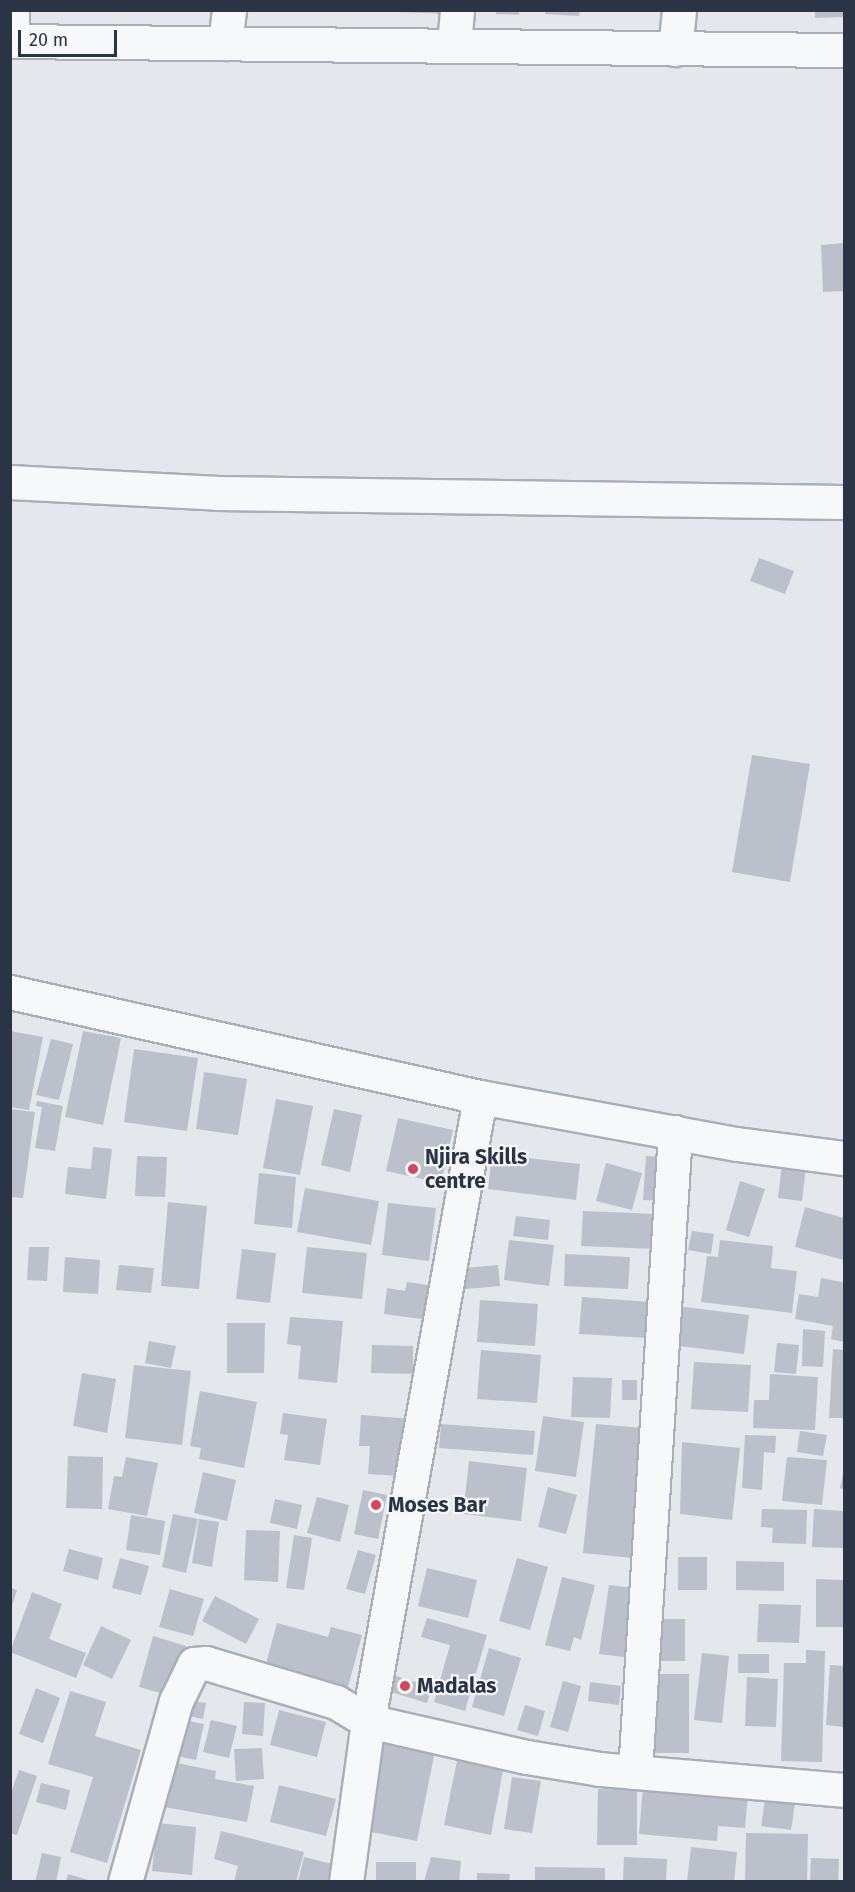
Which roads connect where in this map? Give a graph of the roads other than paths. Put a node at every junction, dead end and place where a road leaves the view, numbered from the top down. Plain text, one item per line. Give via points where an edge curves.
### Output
1 (229, 10) edge
2 (457, 10) edge
3 (679, 10) edge
4 (12, 31) edge
5 (225, 43) junction
6 (454, 45) junction
7 (675, 49) junction
8 (844, 50) edge
9 (10, 482) edge
10 (844, 502) edge
11 (10, 992) edge
12 (480, 1097) junction
13 (675, 1132) junction
14 (844, 1158) edge
15 (368, 1721) junction
16 (635, 1772) junction
17 (844, 1790) edge
18 (125, 1881) edge
19 (346, 1881) edge

1 - 5 street
2 - 6 street
3 - 7 street
4 - 5 street
5 - 6 street
6 - 7 street
7 - 8 street
9 - 10 street via 218,492
11 - 12 street
12 - 13 street
12 - 15 street
13 - 14 street
13 - 16 street
15 - 16 street via 527,1757
15 - 18 street via 336,1702 206,1663 194,1664 176,1701
15 - 19 street
16 - 17 street

